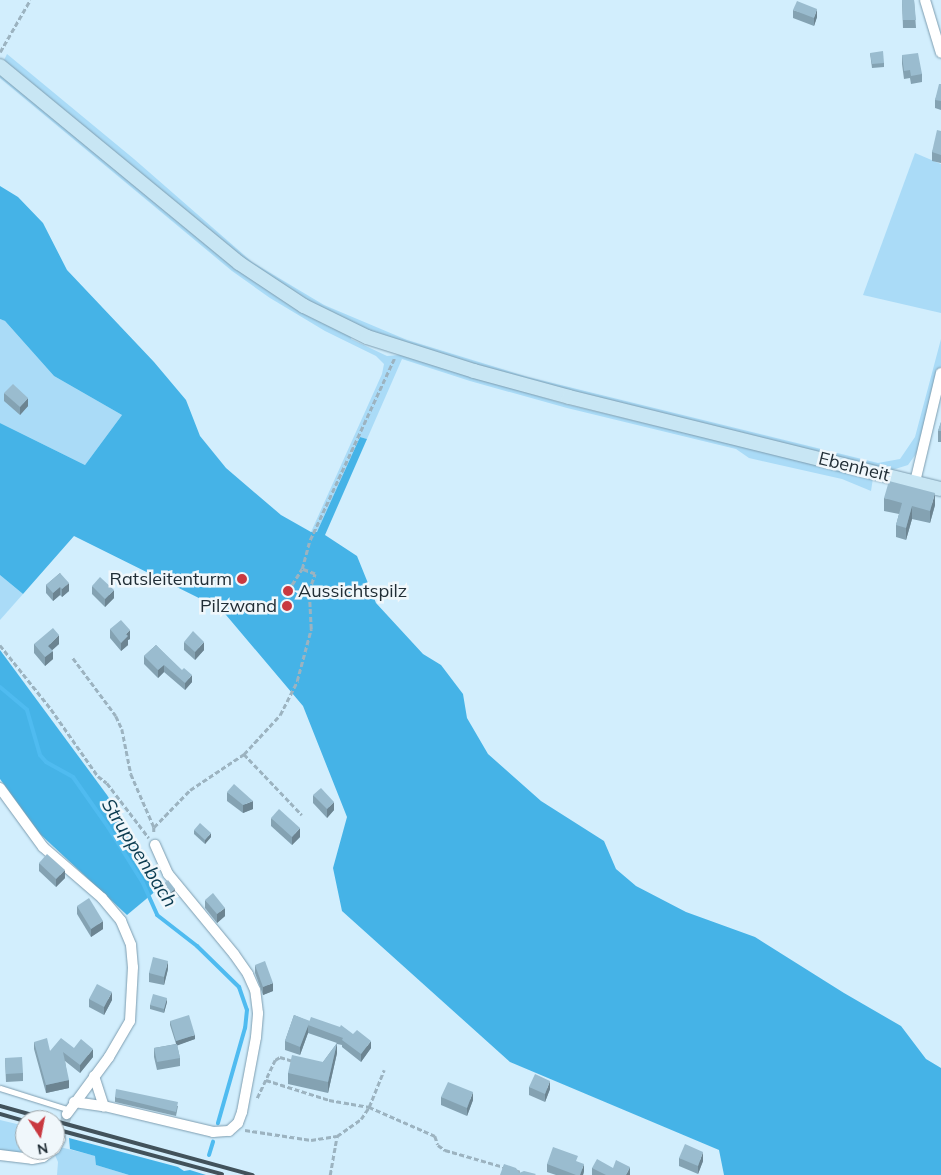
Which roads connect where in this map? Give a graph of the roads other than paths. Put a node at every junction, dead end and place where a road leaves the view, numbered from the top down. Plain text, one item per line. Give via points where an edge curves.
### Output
1 (925, 0) edge
2 (941, 53) edge
3 (0, 66) edge
4 (940, 378) edge
5 (915, 482) junction
6 (941, 489) edge
7 (0, 788) edge
8 (155, 845) road end
9 (94, 1076) junction
10 (0, 1088) edge
11 (104, 1106) junction
12 (70, 1109) junction
13 (0, 1155) edge
14 (15, 1157) edge

1 - 2 street
3 - 5 main road, Ebenheit via 276,290 367,337 559,395
4 - 5 street
5 - 6 main road, Ebenheit
7 - 9 street via 43,847 102,898 121,921 131,945 130,1021
8 - 11 street via 168,874 234,954 255,990 258,1013 256,1037 242,1112 238,1123 229,1131 213,1132
9 - 11 street
9 - 12 street
10 - 12 lane
11 - 12 street
13 - 14 street

